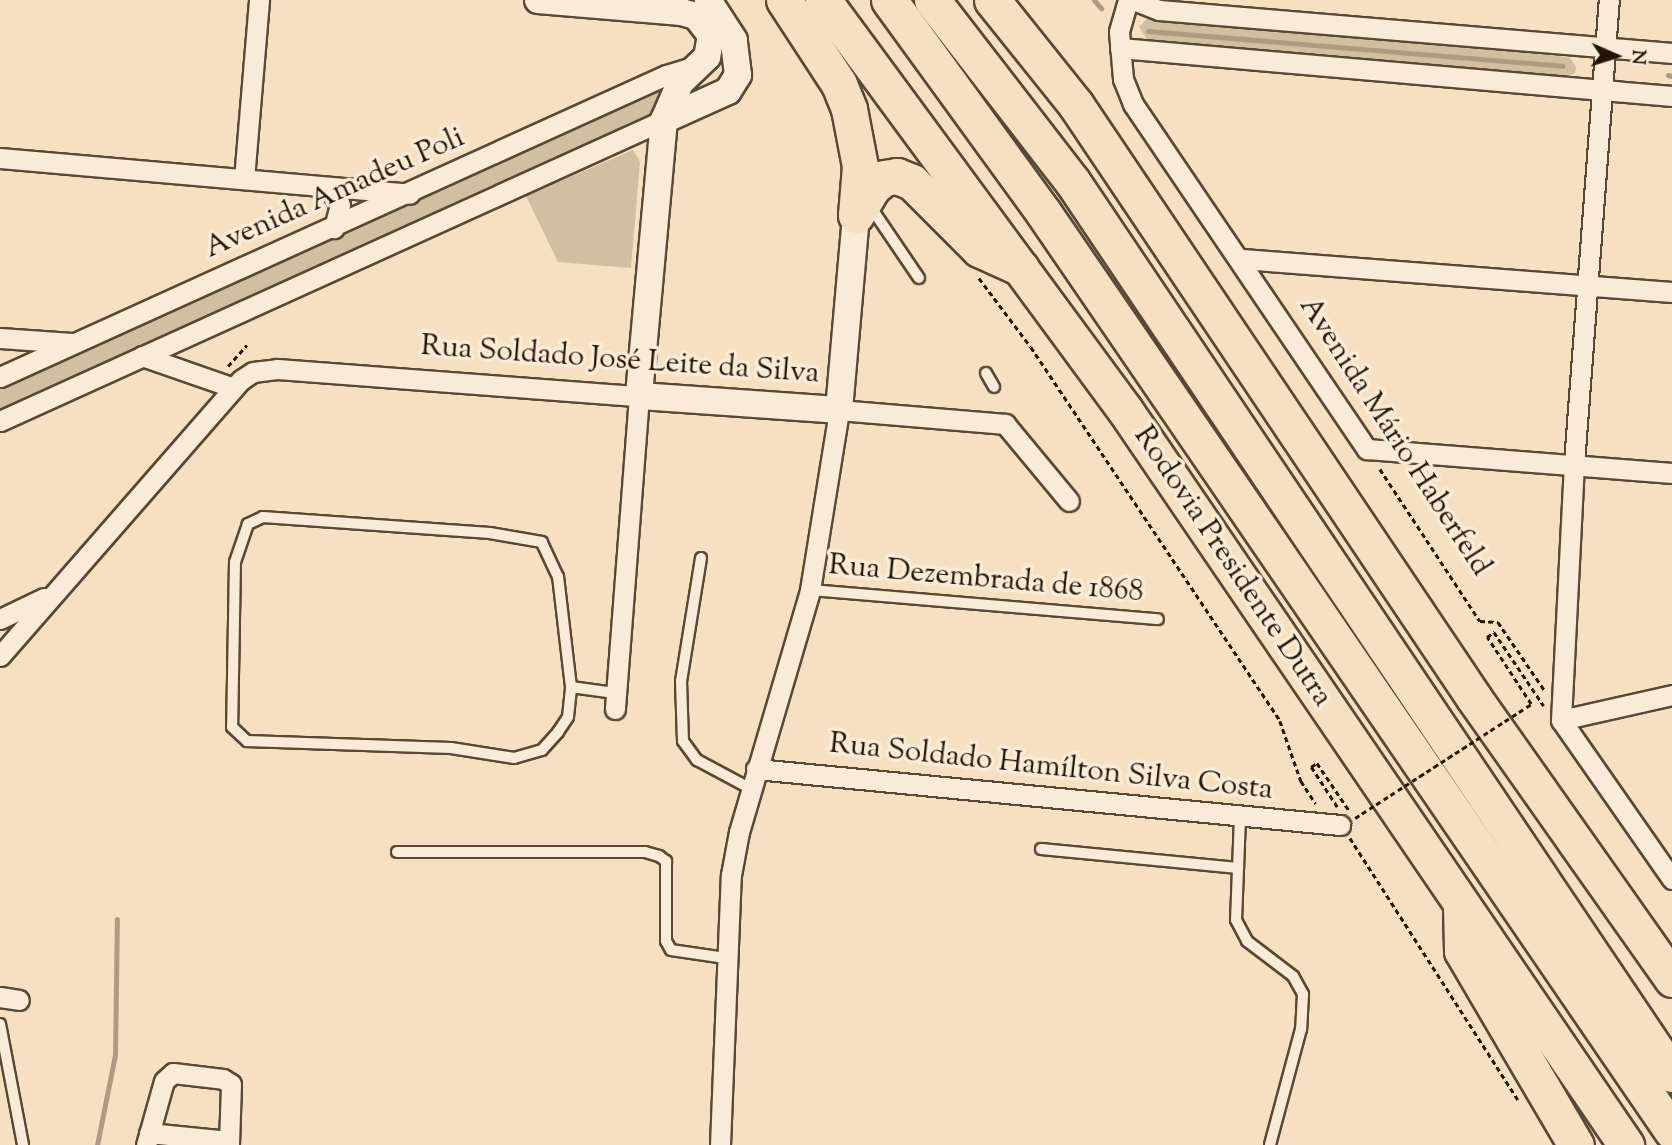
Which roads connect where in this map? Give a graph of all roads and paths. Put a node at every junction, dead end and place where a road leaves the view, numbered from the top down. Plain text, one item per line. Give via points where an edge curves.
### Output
1 (259, 0) edge
2 (538, 0) edge
3 (708, 0) edge
4 (784, 0) edge
5 (823, 0) edge
6 (889, 0) edge
7 (932, 0) edge
8 (992, 0) edge
9 (1021, 0) edge
10 (1128, 0) edge
11 (1133, 0) edge
12 (1609, 0) edge
13 (649, 4) edge
14 (1120, 48) junction
15 (1605, 48) junction
16 (1672, 53) edge
17 (695, 66) junction
18 (1601, 90) junction
19 (1672, 96) edge
20 (1076, 105) junction
21 (664, 120) junction
22 (0, 158) edge
23 (244, 180) junction
24 (329, 187) junction
25 (410, 194) junction
26 (861, 207) junction
27 (334, 228) junction
28 (1242, 259) junction
29 (1023, 269) junction
30 (974, 272) dead end
31 (919, 278) dead end
32 (1588, 284) junction
33 (1672, 292) edge
34 (0, 338) edge
35 (77, 343) junction
36 (247, 345) dead end
37 (142, 356) junction
38 (225, 369) dead end
39 (986, 373) dead end
40 (0, 377) edge
41 (994, 387) dead end
42 (234, 388) junction
43 (639, 396) junction
44 (839, 410) junction
45 (0, 421) edge
46 (1367, 449) junction
47 (1574, 463) junction
48 (1672, 473) edge
49 (1069, 500) dead end
50 (701, 558) dead end
51 (810, 590) junction
52 (52, 595) junction
53 (0, 618) edge
54 (1158, 619) dead end
55 (0, 656) edge
56 (571, 687) junction
57 (1417, 694) junction
58 (1672, 695) edge
59 (615, 701) joint
60 (1554, 716) junction
61 (757, 769) junction
62 (751, 789) junction
63 (1240, 817) junction
64 (1346, 820) junction
65 (1041, 849) dead end
66 (397, 852) dead end
67 (1238, 868) junction
68 (1672, 879) edge
69 (1461, 906) junction
70 (725, 958) junction
71 (1672, 979) edge
72 (0, 1024) edge
73 (1672, 1039) edge
74 (1672, 1074) edge
75 (1525, 1112) dead end
76 (1672, 1131) edge
77 (147, 1139) edge
78 (229, 1143) edge
79 (23, 1145) edge
80 (720, 1145) edge
81 (1270, 1145) edge
82 (1576, 1145) edge
83 (1626, 1145) edge

1 - 23 street
2 - 13 main road
3 - 21 main road via 722,15 734,40 738,75 728,90
4 - 26 highway via 839,84 849,109 860,166
5 - 29 highway, Rodovia Presidente Dutra
6 - 76 highway, Rodovia Presidente Dutra via 1059,235
7 - 57 highway via 1072,181
8 - 20 highway
9 - 20 highway via 1069,71
10 - 14 street, Avenida Mário Haberfeld via 1120,16
11 - 15 street via 1158,10
12 - 15 street
13 - 17 main road via 696,16 707,27 712,43 707,57
14 - 18 street
14 - 28 street, Avenida Mário Haberfeld via 1123,79 1133,104
15 - 16 street
15 - 18 street
17 - 21 main road via 674,93
17 - 25 street, Avenida Amadeu Poli via 666,75
18 - 19 street
18 - 32 street
20 - 71 highway via 1467,687
21 - 37 street
21 - 43 main road
22 - 23 street
23 - 24 street
24 - 25 street
24 - 27 street via 340,205
25 - 27 street, Avenida Amadeu Poli
26 - 29 highway via 884,178 912,182 979,249
26 - 31 lane
26 - 44 main road
27 - 35 street, Avenida Amadeu Poli
28 - 32 street
28 - 46 street, Avenida Mário Haberfeld
29 - 69 highway, Rodovia Presidente Dutra via 1125,410
30 - 64 path via 1031,347 1280,720 1301,781 1321,811
32 - 33 street
32 - 47 street
34 - 35 street
35 - 40 street, Avenida Amadeu Poli
36 - 38 path
37 - 42 street
37 - 45 street
39 - 41 lane
42 - 43 street, Rua Soldado José Leite da Silva via 253,372 266,369
42 - 52 street, Rua Soldado José Leite da Silva
43 - 44 main road, Rua Soldado José Leite da Silva
43 - 59 street
44 - 49 street, Rua Soldado José Leite da Silva via 1006,424
44 - 51 street
46 - 47 street
46 - 60 path, Avenida Mário Haberfeld via 1480,621 1498,622 1532,667
47 - 48 street
47 - 60 street
50 - 62 lane via 681,681 682,741 697,760
51 - 54 lane, Rua Dezembrada de 1868
51 - 61 street
52 - 53 street
52 - 55 street, Rua Soldado José Leite da Silva
56 - 56 lane via 568,716 558,732 542,750 514,758 451,748 247,741 232,727 236,562 248,524 263,517 514,535 542,542 558,577
56 - 59 lane
57 - 73 highway via 1482,757
57 - 74 highway
58 - 60 street
60 - 64 path, bridge via 1494,632 1487,637 1531,704
60 - 68 street
61 - 62 street
61 - 63 street, Rua Soldado Hamílton Silva Costa
62 - 70 street via 731,875
63 - 64 street, Rua Soldado Hamílton Silva Costa
63 - 67 lane
64 - 64 path via 1311,767 1317,762
64 - 75 path
65 - 67 lane
66 - 70 lane via 645,852 659,856 666,861 666,941 671,950
67 - 81 lane via 1236,920 1247,940 1293,976 1303,994 1301,1029
69 - 82 highway via 1462,951
69 - 83 highway, Rodovia Presidente Dutra
70 - 80 street
72 - 79 lane
77 - 78 street
77 - 78 street via 164,1081 173,1073 232,1084

